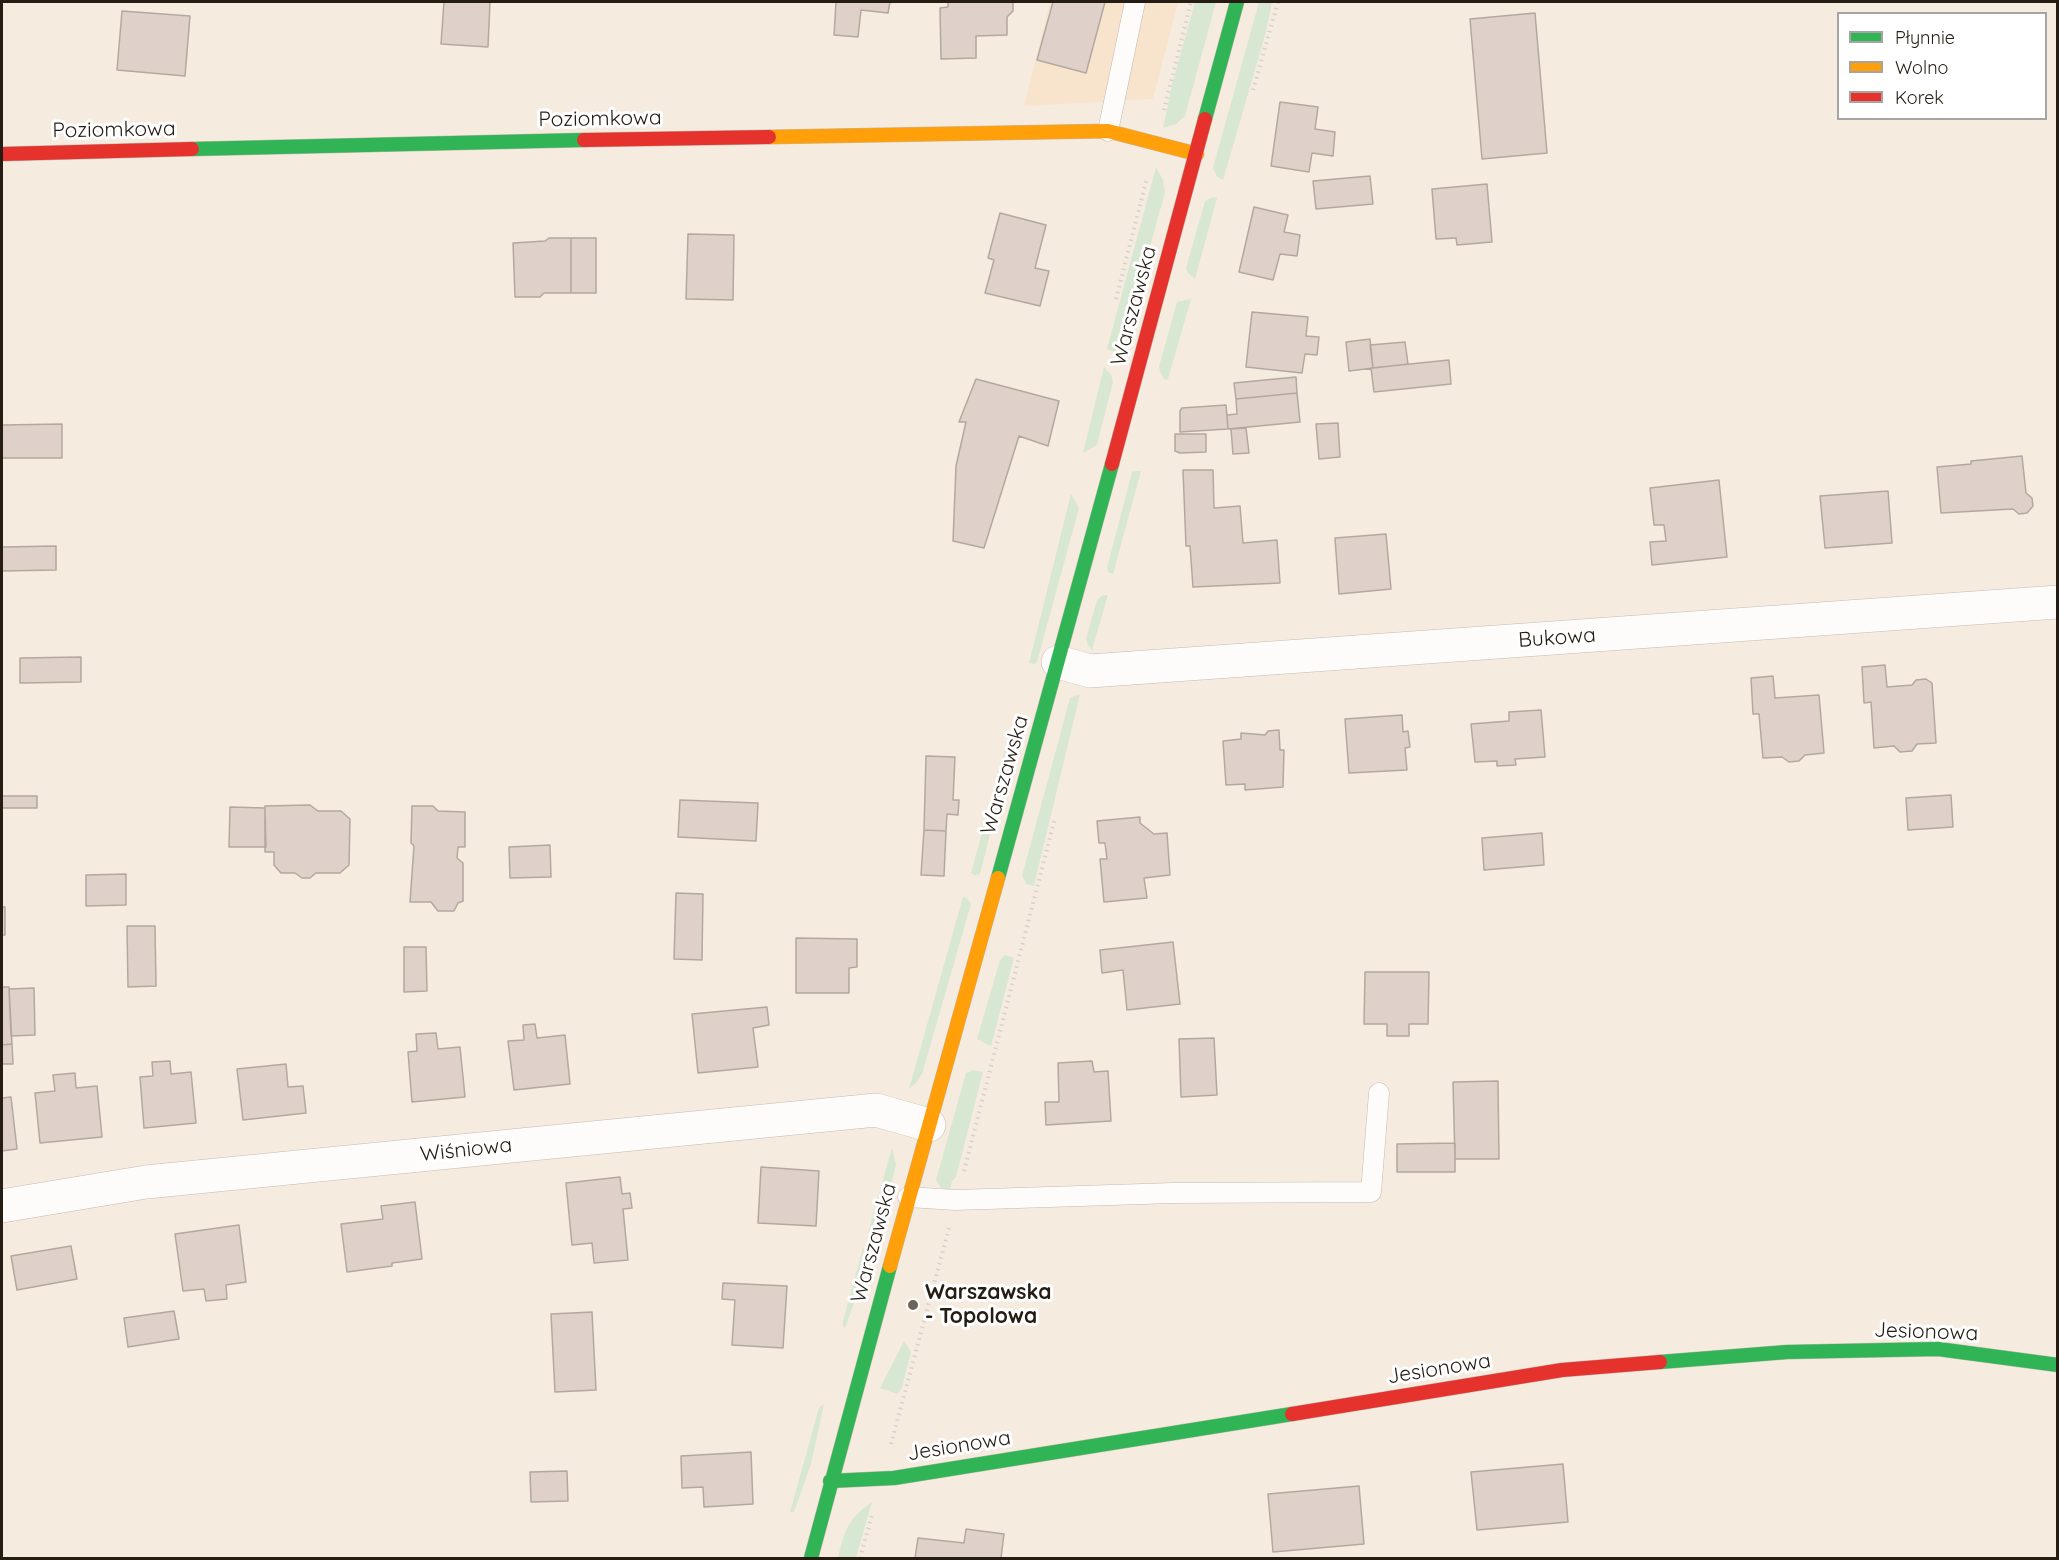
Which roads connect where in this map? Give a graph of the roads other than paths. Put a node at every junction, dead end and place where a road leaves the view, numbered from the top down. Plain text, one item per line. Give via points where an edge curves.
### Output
1 (1135, 2) edge
2 (1237, 2) edge
3 (1108, 131) junction
4 (2, 154) edge
5 (1197, 154) junction
6 (2058, 602) edge
7 (1058, 662) junction
8 (1379, 1093) dead end
9 (929, 1125) junction
10 (908, 1197) junction
11 (2, 1206) edge
12 (2058, 1365) edge
13 (830, 1480) junction
14 (811, 1558) edge

1 - 3 lane
2 - 5 street, Warszawska
3 - 4 street, Poziomkowa
3 - 5 street, Poziomkowa
5 - 7 street, Warszawska
6 - 7 street, Bukowa via 1090,671
7 - 9 street, Warszawska
8 - 10 lane via 1371,1192 956,1200
9 - 10 street, Warszawska
9 - 11 street, Wiśniowa via 876,1110 146,1182
10 - 13 street, Warszawska
12 - 13 street, Jesionowa via 1938,1349 1787,1352 1562,1370 882,1478
13 - 14 street, Warszawska

